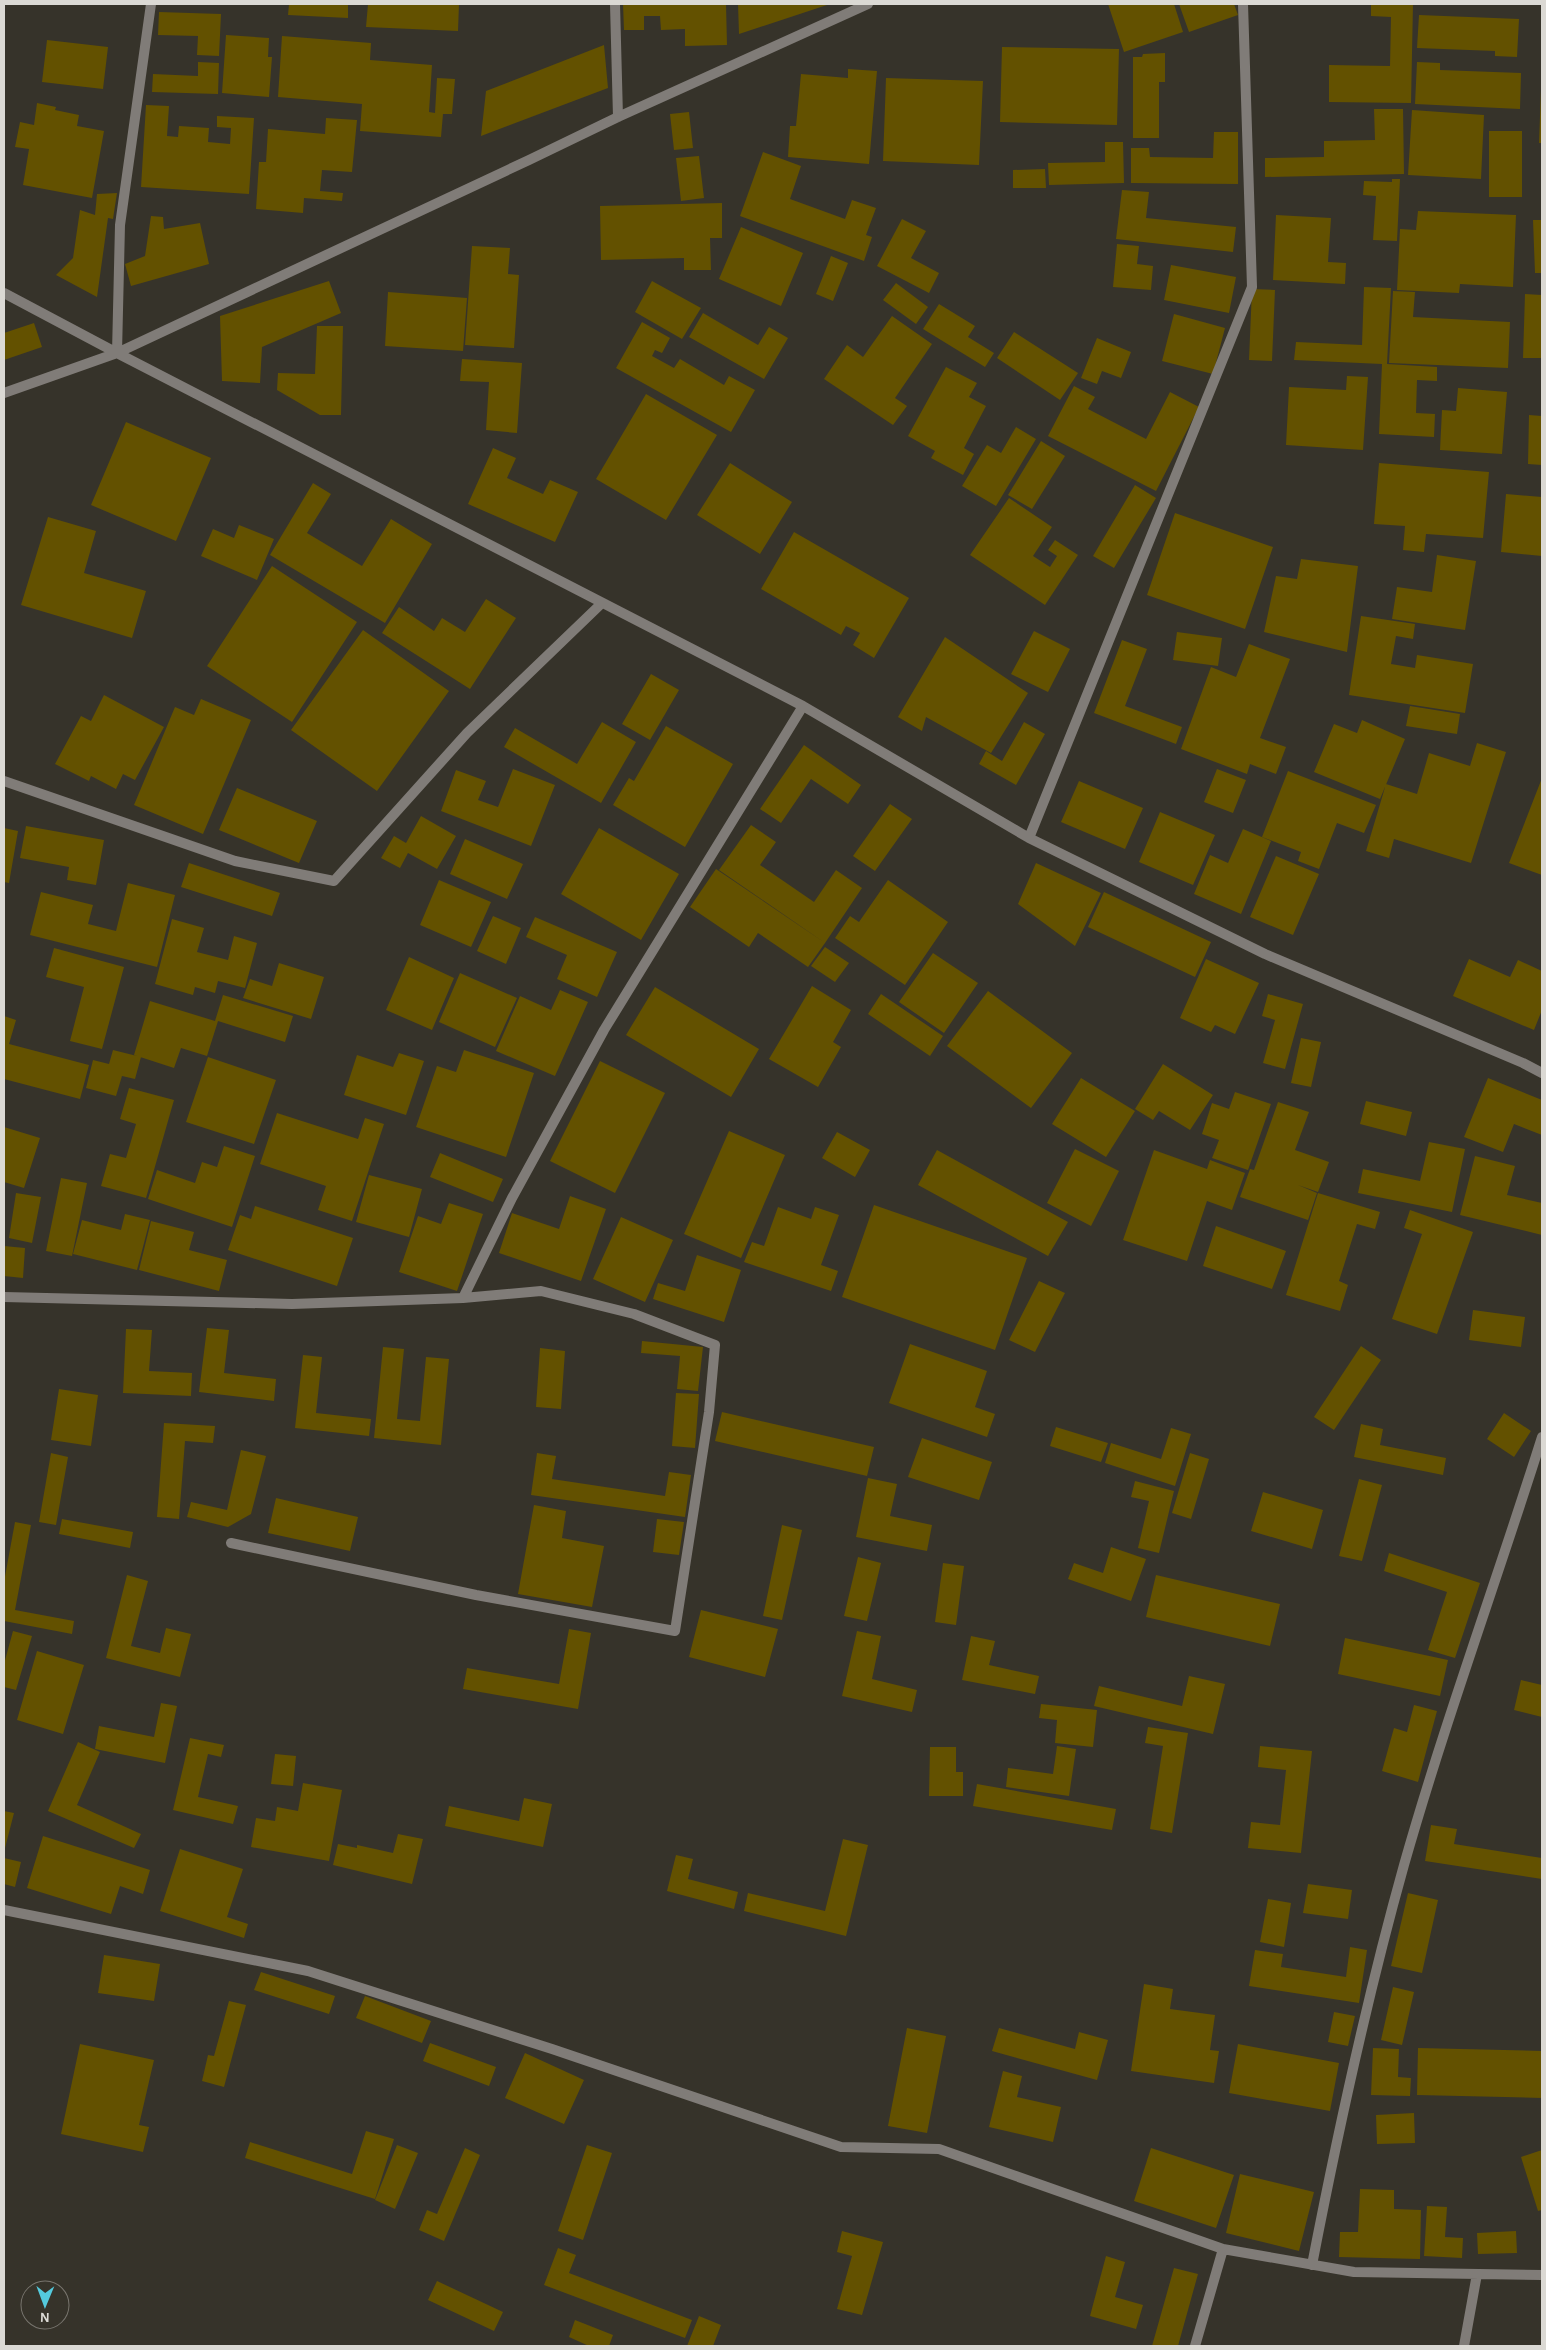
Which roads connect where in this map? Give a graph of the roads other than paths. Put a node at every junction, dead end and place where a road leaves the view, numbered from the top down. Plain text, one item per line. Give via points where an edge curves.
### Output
1 (151, 4) edge
2 (615, 4) edge
3 (868, 4) edge
4 (1243, 4) edge
5 (618, 117) junction
6 (4, 293) edge
7 (117, 353) junction
8 (4, 393) edge
9 (602, 603) junction
10 (803, 706) junction
11 (4, 781) edge
12 (1030, 838) junction
13 (1542, 1073) edge
14 (4, 1297) edge
15 (463, 1298) junction
16 (1542, 1437) edge
17 (231, 1543) dead end
18 (4, 1910) edge
19 (1223, 2250) junction
20 (1312, 2265) junction
21 (1477, 2274) junction
22 (1542, 2275) edge
23 (1195, 2346) edge
24 (1464, 2346) edge

1 - 7 street via 120,225
2 - 5 street
3 - 5 street
4 - 12 street via 1252,287
5 - 7 street
6 - 7 street
7 - 8 street
7 - 9 street
9 - 10 street
9 - 11 street via 467,732 334,880 235,861
10 - 12 street
10 - 15 street via 604,1030 512,1198
12 - 13 street via 1265,954
14 - 15 street via 292,1304
15 - 17 street via 541,1291 634,1314 715,1346 675,1631 476,1595
16 - 20 street via 1404,1865 1362,2030
18 - 19 street via 308,1972 552,2049 841,2147 939,2149
19 - 20 street
19 - 23 street
20 - 21 street via 1354,2272
21 - 22 street
21 - 24 street

